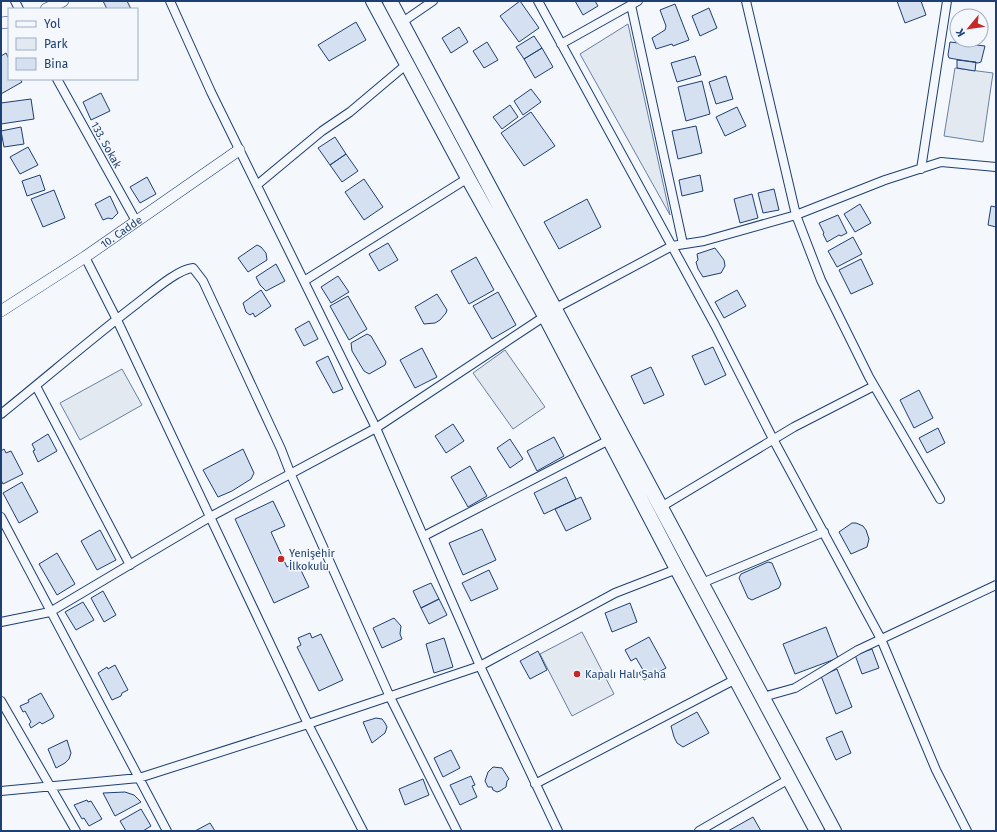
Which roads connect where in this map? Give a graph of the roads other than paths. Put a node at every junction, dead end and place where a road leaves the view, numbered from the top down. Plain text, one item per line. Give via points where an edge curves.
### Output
1 (63, 1) edge
2 (170, 1) edge
3 (373, 1) edge
4 (390, 1) edge
5 (433, 1) edge
6 (538, 1) edge
7 (746, 1) edge
8 (947, 1) edge
9 (635, 3) edge
10 (48, 8) edge
11 (401, 23) junction
12 (562, 44) junction
13 (406, 64) junction
14 (58, 80) edge
15 (240, 150) junction
16 (996, 167) edge
17 (921, 168) junction
18 (468, 178) junction
19 (257, 185) junction
20 (796, 215) junction
21 (136, 221) junction
22 (682, 244) junction
23 (672, 246) junction
24 (85, 257) junction
25 (304, 281) junction
26 (1, 310) edge
27 (550, 312) junction
28 (117, 320) junction
29 (36, 386) junction
30 (874, 386) junction
31 (1, 414) edge
32 (376, 428) junction
33 (774, 439) junction
34 (609, 440) junction
35 (291, 475) junction
36 (940, 499) dead end
37 (661, 507) junction
38 (1, 517) edge
39 (210, 517) junction
40 (824, 532) junction
41 (424, 536) junction
42 (130, 565) junction
43 (677, 569) junction
44 (702, 583) junction
45 (996, 585) edge
46 (50, 612) junction
47 (1, 622) edge
48 (880, 639) junction
49 (480, 666) junction
50 (736, 679) junction
51 (390, 697) junction
52 (763, 697) junction
53 (1, 701) edge
54 (308, 724) junction
55 (139, 778) junction
56 (789, 779) junction
57 (535, 784) junction
58 (51, 786) junction
59 (1, 791) edge
60 (76, 831) edge
61 (167, 831) edge
62 (363, 831) edge
63 (457, 831) edge
64 (558, 831) edge
65 (699, 831) edge
66 (817, 831) edge
67 (834, 831) edge
68 (967, 831) edge

1 - 10 street
2 - 15 street
3 - 13 highway
4 - 11 highway
5 - 11 street
6 - 12 street
7 - 20 street
8 - 17 street
9 - 12 street
9 - 22 street
11 - 27 highway
12 - 23 street
13 - 18 highway
13 - 19 street
14 - 21 street, 133. Sokak
15 - 19 street
15 - 21 street, 10. Cadde
16 - 17 street via 941,162
17 - 20 street
18 - 25 street
18 - 27 highway
19 - 25 street
20 - 22 street via 704,241
20 - 30 street via 821,280
21 - 24 street, 10. Cadde
22 - 23 street
23 - 27 street
23 - 33 street
24 - 26 street, 10. Cadde
24 - 28 street
25 - 32 street
27 - 32 street
27 - 34 highway
27 - 37 highway
28 - 29 street
28 - 35 street via 160,286 187,268 193,268 203,281
28 - 39 street
29 - 31 street
29 - 42 street
30 - 33 street
30 - 36 street
32 - 35 street
32 - 41 street
33 - 37 street
33 - 40 street
34 - 41 street
34 - 43 highway
35 - 39 street
35 - 51 street
37 - 44 highway
38 - 46 street
39 - 42 street
39 - 54 street
40 - 44 street
40 - 48 street
41 - 49 street
42 - 46 street
43 - 49 street via 615,593
43 - 50 highway
44 - 52 highway
45 - 48 street
46 - 47 street
46 - 55 street
48 - 52 street via 795,688
48 - 68 street via 936,770
49 - 51 street
49 - 57 street
50 - 56 highway
50 - 57 street
51 - 54 street
51 - 63 street
52 - 67 highway
53 - 58 street
54 - 55 street
54 - 62 street
55 - 58 street
55 - 61 street
56 - 65 street
56 - 66 highway
57 - 64 street
58 - 59 street
58 - 60 street

